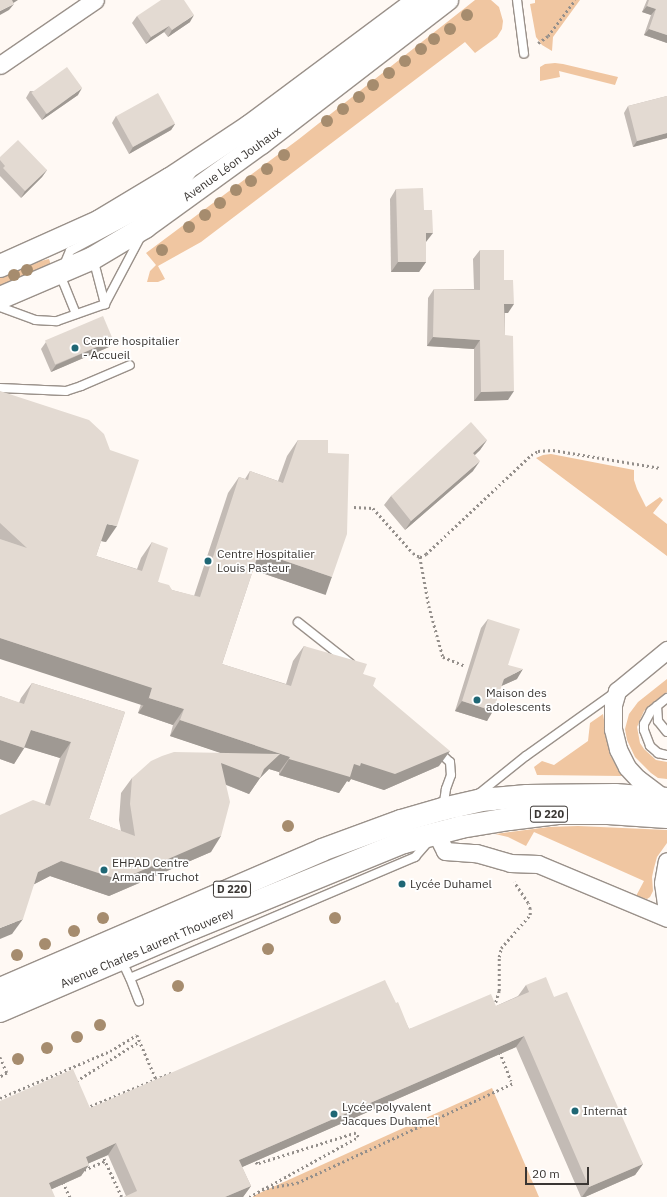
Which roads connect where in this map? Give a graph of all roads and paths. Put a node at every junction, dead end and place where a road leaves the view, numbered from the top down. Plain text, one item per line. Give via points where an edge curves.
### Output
1 (95, 0) edge
2 (419, 0) edge
3 (447, 0) edge
4 (517, 0) edge
5 (575, 0) edge
6 (524, 54) joint
7 (0, 65) edge
8 (204, 156) junction
9 (145, 227) junction
10 (93, 258) junction
11 (0, 266) edge
12 (61, 272) junction
13 (0, 298) edge
14 (105, 304) junction
15 (0, 307) edge
16 (76, 314) junction
17 (130, 365) dead end
18 (0, 388) edge
19 (660, 468) dead end
20 (354, 507) dead end
21 (420, 557) junction
22 (298, 622) dead end
23 (667, 650) edge
24 (465, 666) dead end
25 (360, 671) edge
26 (617, 691) junction
27 (667, 698) edge
28 (657, 706) junction
29 (667, 732) edge
30 (432, 746) edge
31 (667, 755) edge
32 (470, 803) junction
33 (666, 805) edge
34 (443, 809) junction
35 (436, 833) junction
36 (667, 861) edge
37 (513, 881) dead end
38 (666, 917) edge
39 (121, 959) junction
40 (130, 978) junction
41 (0, 989) edge
42 (139, 1002) dead end
43 (0, 1011) edge
44 (495, 1015) edge
45 (140, 1041) junction
46 (492, 1053) edge
47 (0, 1057) edge
48 (176, 1071) edge
49 (0, 1077) edge
50 (156, 1079) junction
51 (74, 1082) edge
52 (0, 1098) edge
53 (82, 1109) edge
54 (99, 1148) edge
55 (253, 1156) edge
56 (105, 1160) junction
57 (83, 1170) edge
58 (61, 1179) edge
59 (262, 1189) junction
60 (70, 1197) edge
61 (122, 1197) edge
62 (249, 1197) edge

1 - 7 street
2 - 8 main road via 250,126
3 - 9 main road, Avenue Léon Jouhaux via 261,143
4 - 6 lane
5 - 6 path via 548,36
8 - 11 main road via 100,221
8 - 12 lane via 184,185 70,251
9 - 10 main road, Avenue Léon Jouhaux
9 - 14 lane
10 - 12 main road, Avenue Léon Jouhaux
10 - 14 lane
12 - 13 main road, Avenue Léon Jouhaux
12 - 16 lane
14 - 16 lane
15 - 16 lane via 35,320 57,320
17 - 18 lane via 66,391
19 - 21 path via 553,450 538,451
20 - 21 path via 373,508 412,553
21 - 24 path via 429,606 443,657
22 - 25 lane
23 - 26 street
26 - 32 lane via 489,784
26 - 33 street via 613,705 613,729 618,750 627,767
27 - 28 lane
28 - 29 lane via 658,722
28 - 31 lane via 646,718 644,730 650,746 658,753
30 - 34 lane via 450,762 452,775 446,789
32 - 33 main road, Avenue Charles Laurent Thouverey / D 220 via 570,794 615,795
32 - 34 main road, Avenue Charles Laurent Thouverey / D 220
33 - 35 main road, Avenue Charles Laurent Thouverey / D 220 via 608,813 558,813 509,819
34 - 41 main road, Avenue Charles Laurent Thouverey / D 220 via 401,821 322,850
35 - 38 street via 445,851 476,853 510,863 538,864
35 - 39 main road, Avenue Charles Laurent Thouverey / D 220 via 374,853
35 - 40 lane via 415,857
36 - 38 street via 663,883
37 - 44 path via 530,909 530,915 501,948
39 - 40 lane
39 - 43 main road, Avenue Charles Laurent Thouverey / D 220
40 - 42 lane
45 - 50 path
45 - 51 path
45 - 52 path via 137,1035 110,1051
46 - 59 path via 500,1050 512,1082 297,1183
47 - 49 path via 7,1073
48 - 50 path
50 - 53 path
54 - 56 path
55 - 59 path via 257,1164 356,1133 358,1137
56 - 57 path
56 - 61 path
58 - 60 path
59 - 62 path

